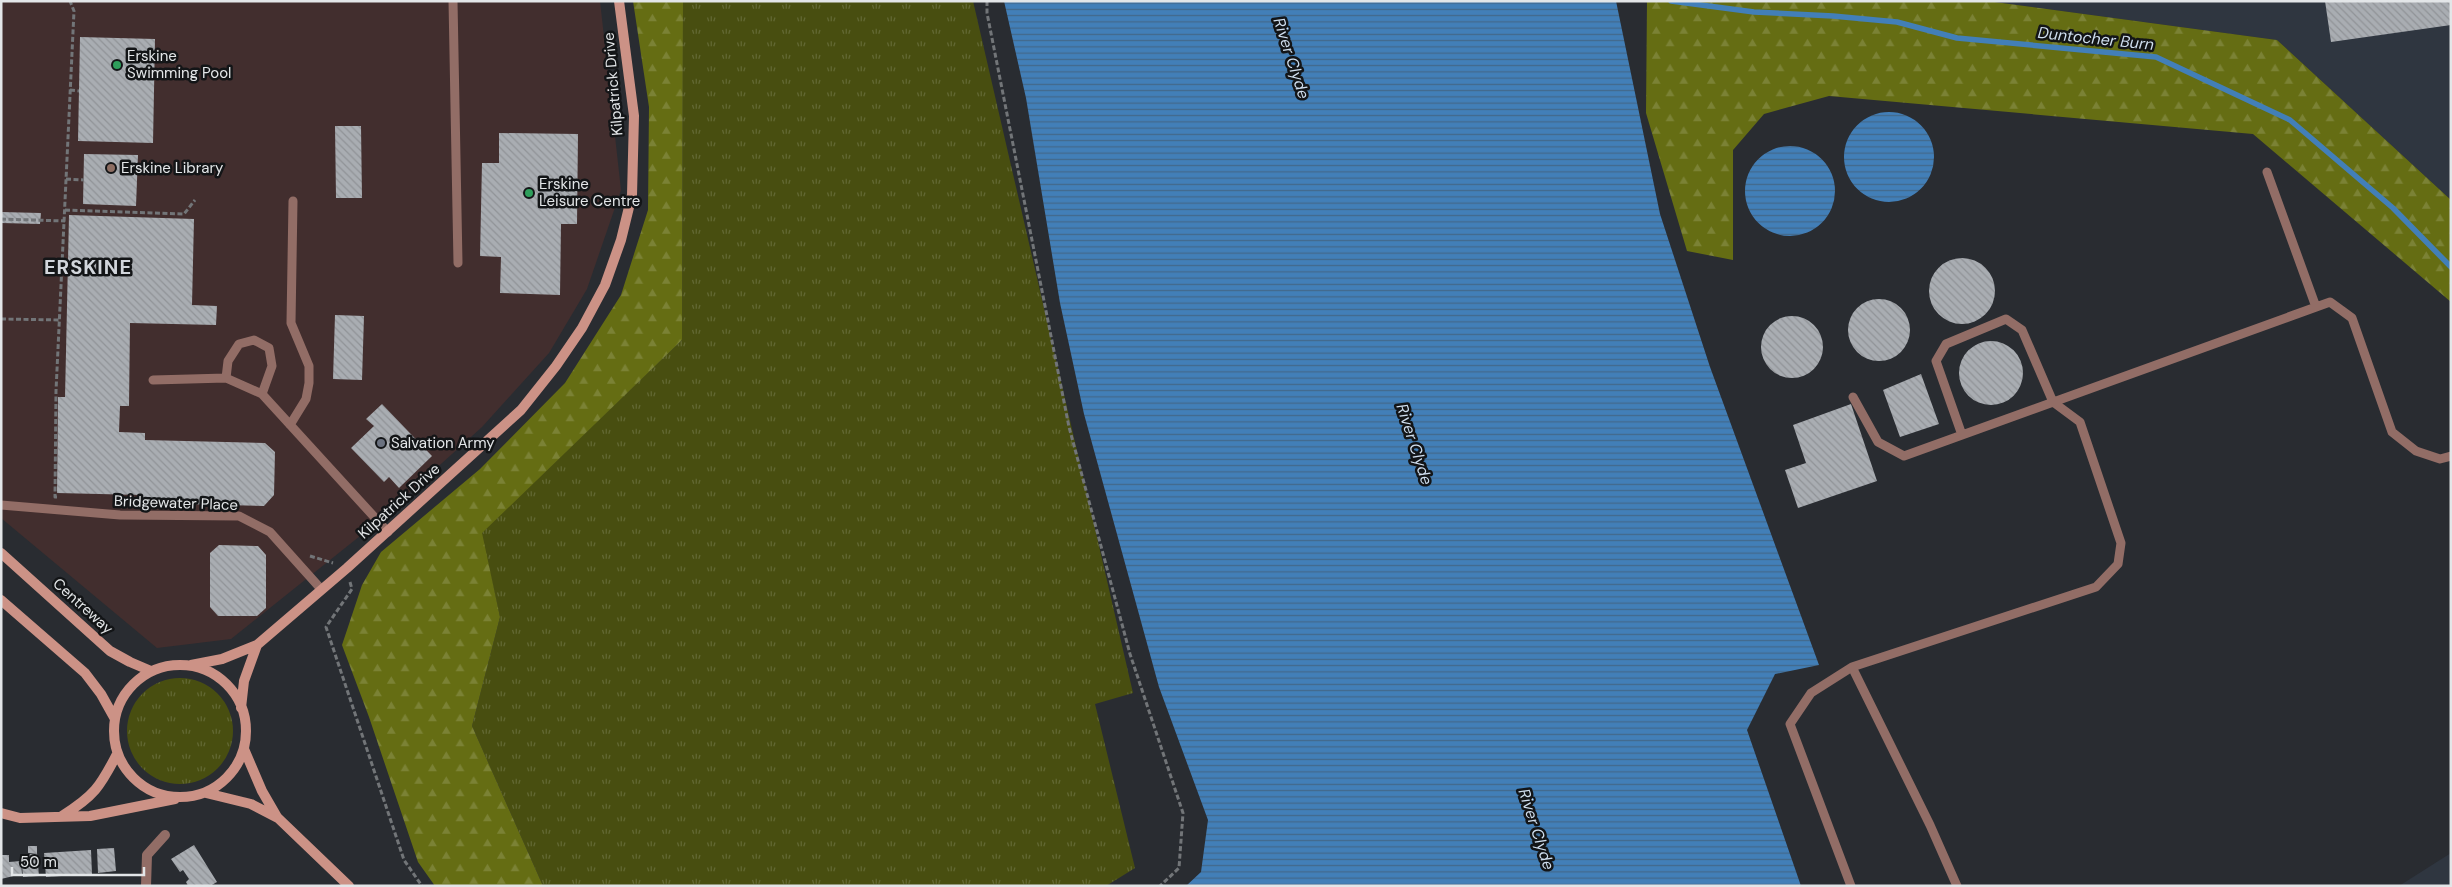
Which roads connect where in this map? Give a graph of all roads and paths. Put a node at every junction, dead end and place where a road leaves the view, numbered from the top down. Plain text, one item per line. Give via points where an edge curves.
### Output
1 (70, 1) edge
2 (453, 1) edge
3 (619, 1) edge
4 (987, 1) edge
5 (70, 90) junction
6 (79, 91) dead end
7 (2267, 172) dead end
8 (66, 179) junction
9 (84, 180) dead end
10 (195, 200) dead end
11 (293, 201) dead end
12 (65, 210) junction
13 (1, 219) edge
14 (64, 221) junction
15 (458, 263) dead end
16 (2316, 307) junction
17 (1, 319) edge
18 (61, 320) junction
19 (226, 378) junction
20 (153, 380) dead end
21 (262, 394) junction
22 (1853, 397) dead end
23 (2053, 402) junction
24 (290, 425) junction
25 (1962, 435) junction
26 (2451, 456) edge
27 (1, 505) edge
28 (60, 511) junction
29 (388, 532) junction
30 (1, 553) edge
31 (301, 553) dead end
32 (347, 568) junction
33 (320, 590) junction
34 (1, 600) edge
35 (257, 645) junction
36 (190, 665) junction
37 (1852, 667) junction
38 (151, 670) junction
39 (241, 708) junction
40 (115, 719) junction
41 (244, 749) junction
42 (117, 754) junction
43 (206, 793) junction
44 (183, 798) junction
45 (1, 812) edge
46 (61, 816) junction
47 (278, 818) junction
48 (165, 834) dead end
49 (146, 886) edge
50 (349, 886) edge
51 (422, 886) edge
52 (1160, 886) edge
53 (1850, 886) edge
54 (1956, 886) edge

1 - 5 path via 74,11
2 - 15 lane
3 - 29 street, Kilpatrick Drive via 634,116 632,195 621,240 605,284 567,351 521,410
4 - 52 path via 1069,426 1130,654 1183,813 1179,868
5 - 6 path
5 - 8 path
7 - 16 lane
8 - 9 path
8 - 12 path
10 - 12 path via 184,214
11 - 24 lane via 291,323 309,366 309,383 306,399
12 - 14 path
13 - 14 path
14 - 18 path
16 - 23 lane
16 - 26 lane via 2330,302 2352,318 2392,432 2416,451 2440,459
17 - 18 path
18 - 28 path via 56,391 55,497 61,497
19 - 20 lane
19 - 21 lane
19 - 21 lane via 228,361 239,344 254,340 269,348 272,366
21 - 24 lane
22 - 25 lane via 1878,442 1904,456
23 - 25 lane
23 - 25 lane via 2022,330 2006,320 1946,344 1936,361
23 - 37 lane via 2080,422 2121,544 2118,564 2096,587
24 - 29 lane
27 - 28 lane, Bridgewater Place
28 - 33 lane, Bridgewater Place via 239,516 270,532
29 - 32 street, Kilpatrick Drive
30 - 38 street, Centreway via 110,651
31 - 32 path
32 - 33 street, Kilpatrick Drive
32 - 51 path via 352,588 326,627 404,860
33 - 35 street, Kilpatrick Drive
34 - 40 street via 85,673
35 - 36 street, Kilpatrick Drive via 222,659
35 - 39 street, Kilpatrick Drive via 244,681
36 - 38 street
36 - 39 street via 220,681
37 - 53 lane via 1811,693 1790,724
37 - 54 lane via 1930,825
38 - 40 street via 123,697
39 - 41 street
40 - 42 street
41 - 43 street via 226,778
41 - 47 street
42 - 44 street via 137,780 151,790
42 - 46 street via 94,794
43 - 44 street
43 - 47 street via 251,804
44 - 46 street via 90,816
45 - 46 street via 20,818
47 - 50 street
48 - 49 street via 147,855

